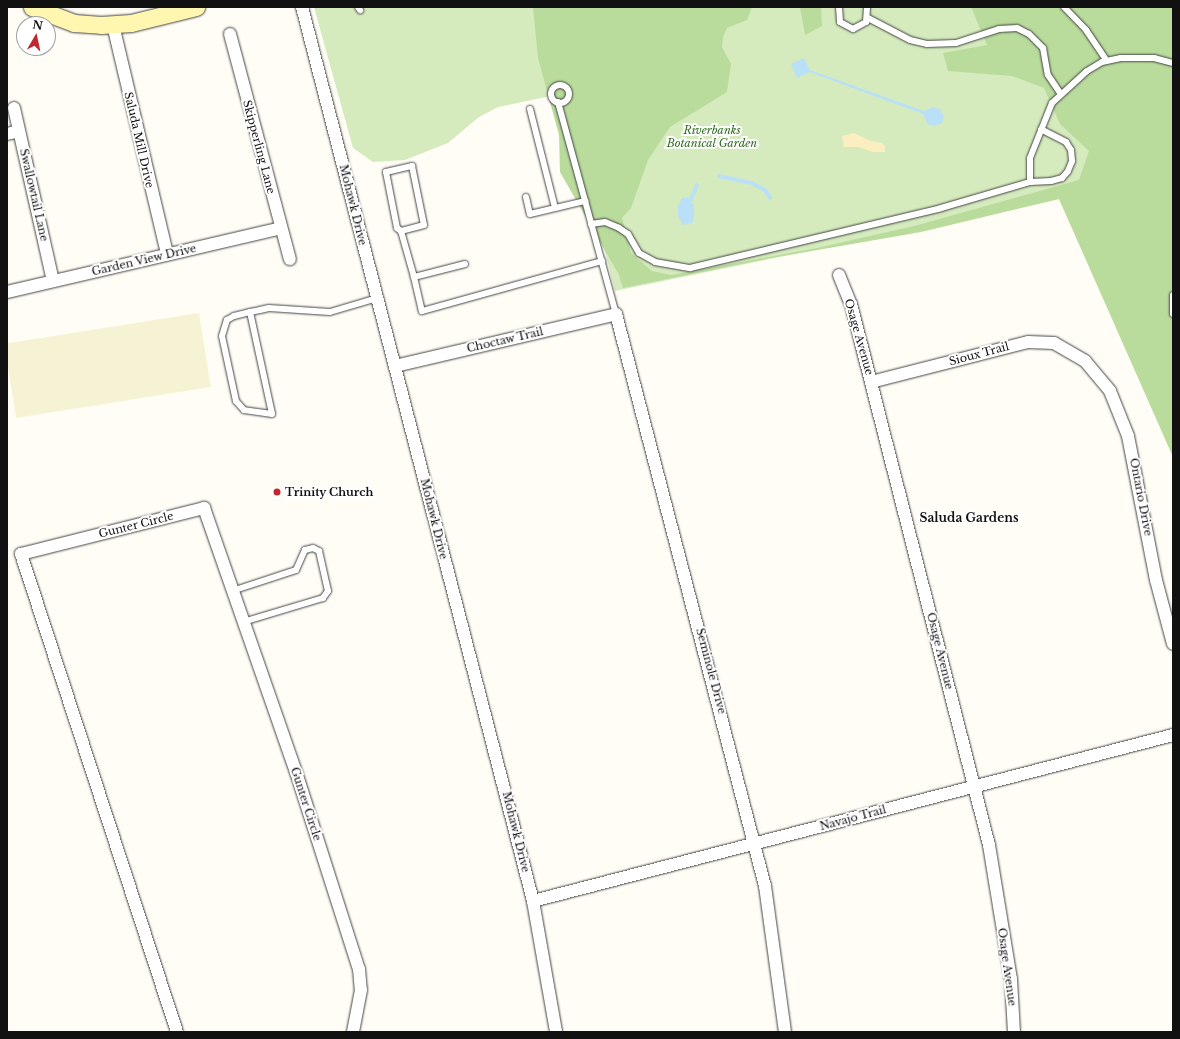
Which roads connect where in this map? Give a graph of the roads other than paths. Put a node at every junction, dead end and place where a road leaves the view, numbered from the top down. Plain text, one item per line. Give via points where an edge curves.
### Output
1 (32, 7) edge
2 (196, 7) edge
3 (302, 7) edge
4 (839, 7) edge
5 (867, 7) edge
6 (1064, 7) edge
7 (868, 18) junction
8 (113, 25) junction
9 (230, 34) dead end
10 (1107, 61) junction
11 (1173, 63) edge
12 (1060, 93) junction
13 (558, 102) dead end
14 (14, 108) dead end
15 (530, 110) dead end
16 (1041, 129) junction
17 (19, 131) junction
18 (7, 134) edge
19 (1030, 182) junction
20 (526, 197) dead end
21 (585, 201) junction
22 (555, 208) junction
23 (591, 224) junction
24 (281, 228) junction
25 (399, 230) junction
26 (167, 254) junction
27 (290, 259) dead end
28 (602, 261) junction
29 (465, 264) dead end
30 (839, 275) dead end
31 (414, 277) junction
32 (53, 281) junction
33 (7, 292) edge
34 (1173, 295) edge
35 (377, 298) junction
36 (250, 312) junction
37 (616, 314) junction
38 (1173, 314) edge
39 (1085, 361) joint
40 (394, 366) junction
41 (871, 382) junction
42 (232, 591) junction
43 (243, 622) junction
44 (1173, 644) edge
45 (1173, 736) edge
46 (975, 787) junction
47 (754, 844) junction
48 (533, 901) junction
49 (177, 1032) edge
50 (353, 1032) edge
51 (556, 1032) edge
52 (785, 1032) edge
53 (1014, 1032) edge

1 - 8 street via 74,23
2 - 8 street
3 - 35 street, Mohawk Drive
4 - 7 lane via 838,18 848,28 863,26
5 - 7 lane
6 - 10 lane via 1086,30
7 - 12 lane via 910,40 935,45 956,43 1005,27 1017,28 1043,48 1048,75
8 - 26 street, Saluda Mill Drive
9 - 24 street, Skipperling Lane
10 - 11 lane via 1132,57
10 - 12 lane via 1087,71
12 - 16 lane via 1052,103
13 - 21 lane
14 - 17 street, Swallowtail Lane
15 - 22 lane
16 - 19 lane via 1030,158
16 - 19 lane via 1066,142 1072,150 1072,161 1062,178
17 - 18 street
17 - 32 street, Swallowtail Lane
19 - 23 lane via 887,221 690,268 655,262 639,253 628,234 619,228 605,222
20 - 22 lane via 530,214
21 - 22 lane
21 - 23 lane
23 - 28 lane
24 - 26 street, Garden View Drive
24 - 27 street, Skipperling Lane
25 - 25 lane via 386,172 412,166 424,225
25 - 31 lane
26 - 32 street, Garden View Drive
28 - 31 lane via 422,311
28 - 37 lane
29 - 31 lane
30 - 41 street, Osage Avenue via 851,304
32 - 33 street, Garden View Drive
34 - 38 lane
35 - 36 lane via 330,312 277,308
35 - 40 street, Mohawk Drive
36 - 36 lane via 227,320 222,331 236,401 244,410 272,414
37 - 40 street, Choctaw Trail
37 - 47 street, Seminole Drive
39 - 41 street, Sioux Trail via 1054,343 1028,342
39 - 44 street, Ontario Drive via 1110,391 1128,436 1156,580
40 - 48 street, Mohawk Drive
41 - 46 street, Osage Avenue
42 - 43 street, Gunter Circle
42 - 43 lane via 296,570 305,550 313,548 319,552 328,591 323,598
42 - 49 street, Gunter Circle via 204,508 21,554
43 - 50 street, Gunter Circle via 296,772 359,969 361,990
45 - 46 street, Navajo Trail
46 - 47 street, Navajo Trail
46 - 53 street, Osage Avenue via 989,845 1010,979
47 - 48 street, Navajo Trail
47 - 52 street, Seminole Drive via 771,916
48 - 51 street, Mohawk Drive

